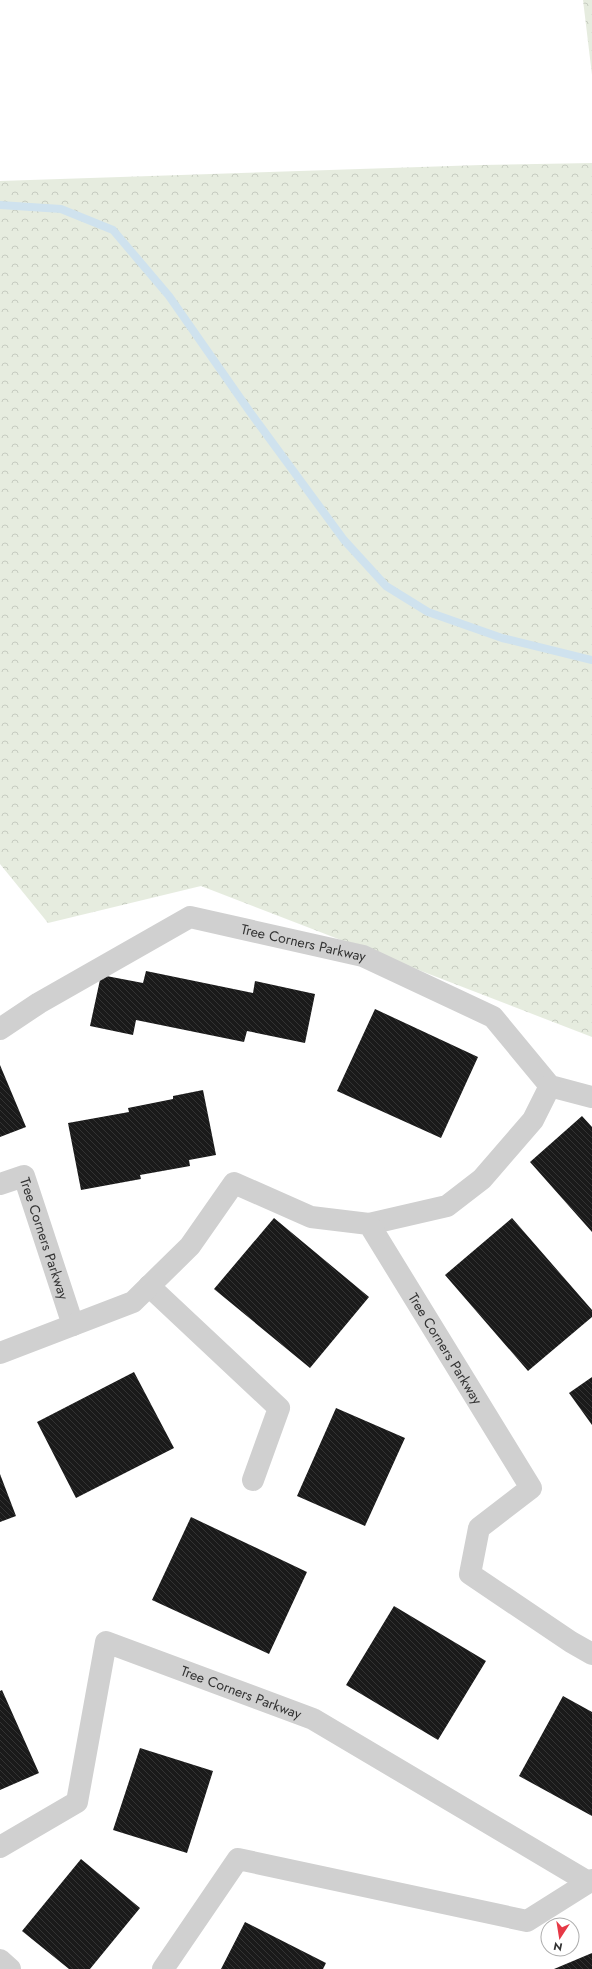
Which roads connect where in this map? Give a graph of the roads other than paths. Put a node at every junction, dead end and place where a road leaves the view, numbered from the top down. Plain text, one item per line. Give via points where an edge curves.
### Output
1 (0, 1029) edge
2 (550, 1086) junction
3 (592, 1097) edge
4 (0, 1184) edge
5 (369, 1224) junction
6 (149, 1286) junction
7 (73, 1325) junction
8 (0, 1353) edge
9 (253, 1480) dead end
10 (592, 1654) edge
11 (0, 1847) edge
12 (590, 1881) edge
13 (0, 1960) edge
14 (10, 1969) edge
15 (163, 1969) edge

1 - 2 street, Tree Corners Parkway via 39,1003 190,917 363,956 493,1017
2 - 3 street
2 - 5 street via 533,1120 482,1179 447,1206
4 - 7 street, Tree Corners Parkway via 24,1176
5 - 6 street via 311,1217 234,1183 190,1246
5 - 10 street, Tree Corners Parkway via 531,1488 479,1528 470,1574
6 - 7 street via 133,1302
6 - 9 street via 279,1408
7 - 8 street
11 - 12 street, Tree Corners Parkway via 77,1802 106,1642 313,1719
12 - 15 street, Tree Corners Parkway via 527,1921 238,1859
13 - 14 street

